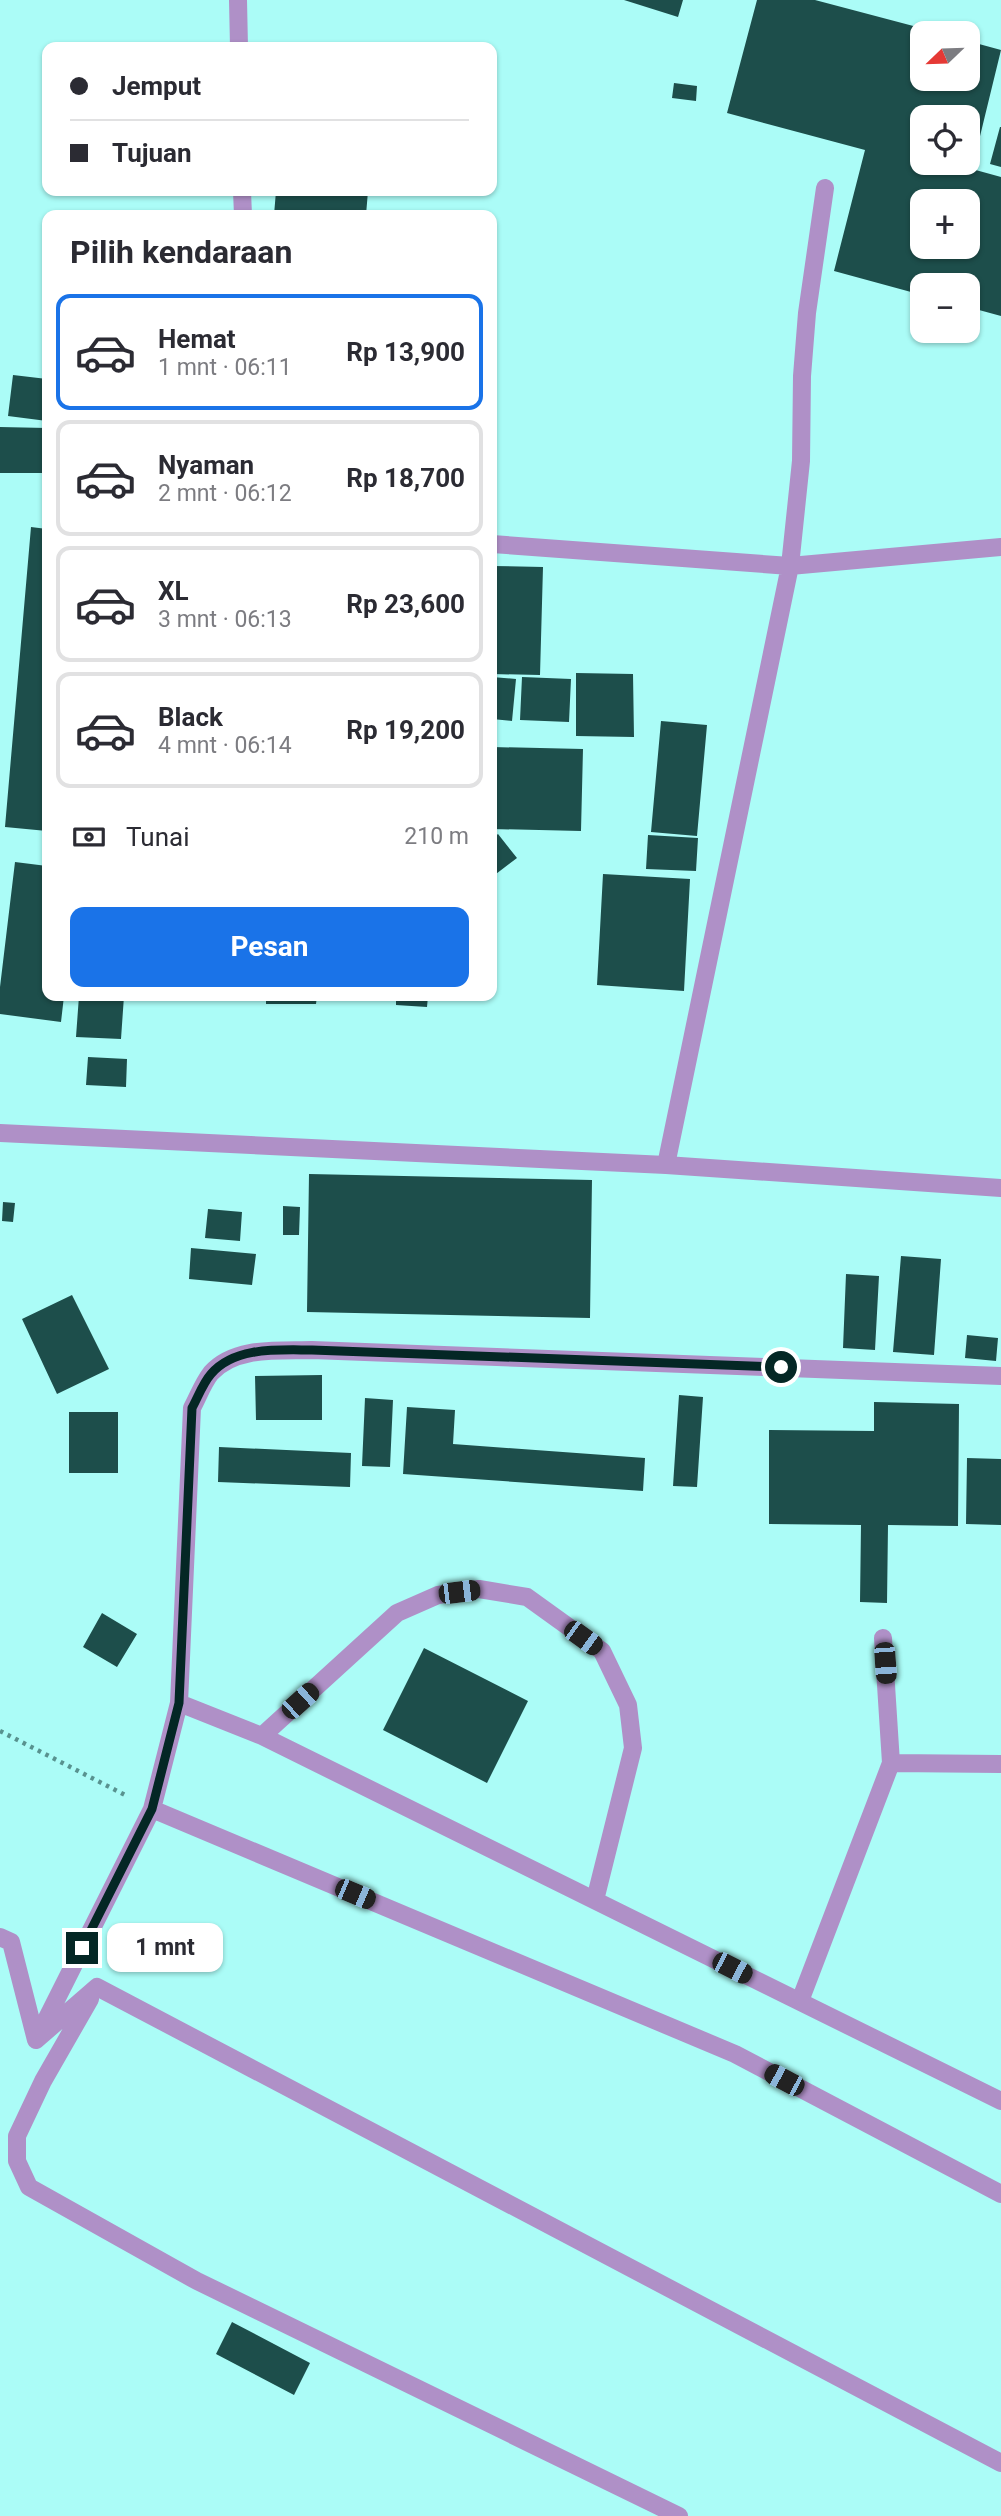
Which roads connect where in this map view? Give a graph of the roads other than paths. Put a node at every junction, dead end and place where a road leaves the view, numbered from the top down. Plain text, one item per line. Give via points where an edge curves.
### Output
1 (238, 0) edge
2 (239, 42) edge
3 (825, 188) dead end
4 (497, 544) edge
5 (1001, 547) edge
6 (790, 566) junction
7 (0, 1133) edge
8 (667, 1164) junction
9 (1001, 1188) edge
10 (1001, 1376) edge
11 (883, 1638) dead end
12 (179, 1703) junction
13 (262, 1736) junction
14 (891, 1763) junction
15 (1001, 1764) edge
16 (152, 1809) junction
17 (595, 1900) junction
18 (5, 1939) edge
19 (0, 1967) edge
20 (97, 1987) junction
21 (800, 2001) junction
22 (36, 2040) junction
23 (1001, 2101) edge
24 (1001, 2194) edge
25 (1001, 2463) edge
26 (679, 2516) edge

1 - 2 lane
3 - 6 lane via 807,313 801,461
4 - 6 lane
5 - 6 lane
6 - 8 lane
7 - 8 lane
8 - 9 lane
10 - 12 lane via 312,1350 261,1351 231,1359 211,1373 192,1408
11 - 14 lane
12 - 13 lane
12 - 16 lane
13 - 17 lane
13 - 17 lane via 397,1613 438,1595 479,1590 527,1597 602,1651 628,1704 633,1748
14 - 15 lane
14 - 21 lane
16 - 22 lane
16 - 24 lane via 736,2054
17 - 21 lane
18 - 19 lane
18 - 22 lane
20 - 22 lane
20 - 25 lane
20 - 26 lane via 17,2136 17,2161 29,2187 197,2281
21 - 23 lane

